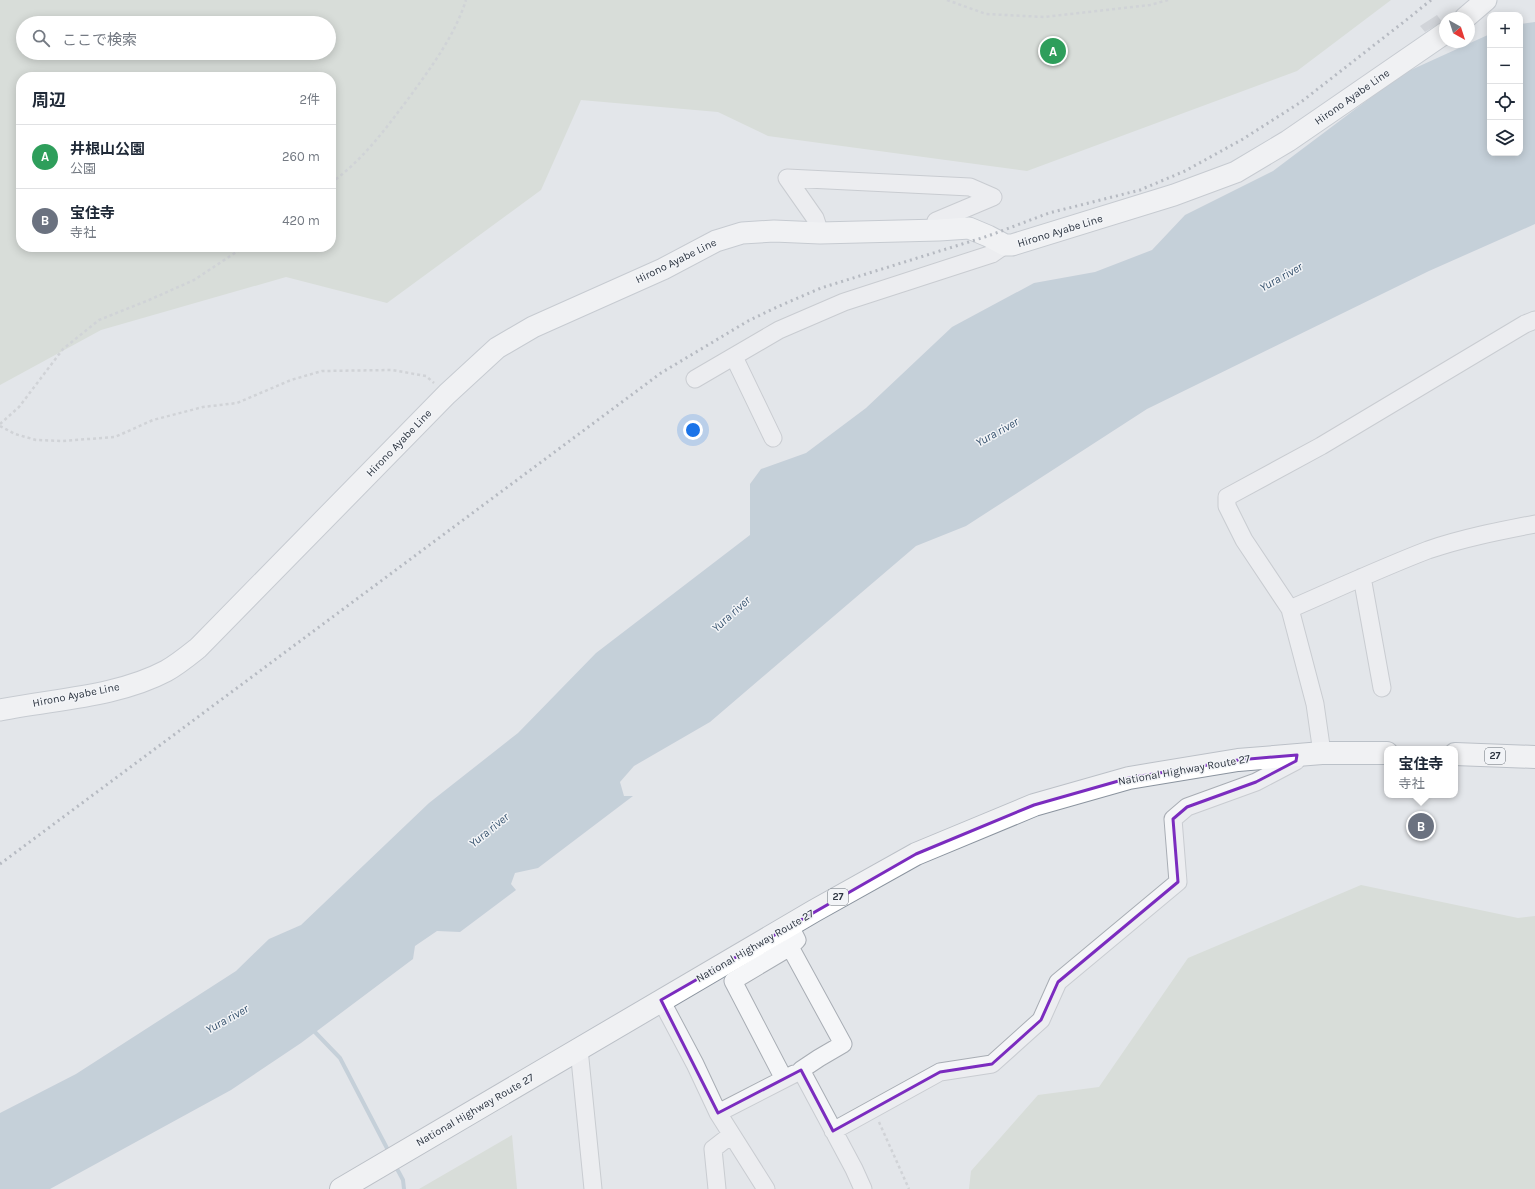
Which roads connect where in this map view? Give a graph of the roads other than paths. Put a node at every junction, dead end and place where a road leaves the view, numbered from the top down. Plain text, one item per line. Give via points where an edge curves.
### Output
1 (1486, 0) edge
2 (1472, 12) edge
3 (1439, 37) edge
4 (939, 230) junction
5 (820, 233) junction
6 (1005, 245) junction
7 (1535, 320) edge
8 (734, 357) junction
9 (695, 379) dead end
10 (773, 438) dead end
11 (1535, 524) edge
12 (1362, 577) junction
13 (1290, 609) junction
14 (1382, 688) dead end
15 (0, 710) edge
16 (1322, 753) junction
17 (1384, 753) edge
18 (1458, 754) edge
19 (1297, 755) junction
20 (1535, 757) edge
21 (790, 936) junction
22 (661, 1000) junction
23 (579, 1049) junction
24 (801, 1070) junction
25 (784, 1079) junction
26 (718, 1113) junction
27 (833, 1131) junction
28 (731, 1135) junction
29 (341, 1189) edge
30 (593, 1189) edge
31 (717, 1189) edge
32 (766, 1189) edge
33 (863, 1189) edge

1 - 2 main road
3 - 6 main road, Hirono Ayabe Line via 1288,141 1236,172 1167,198
4 - 5 main road, Hirono Ayabe Line
4 - 5 street via 936,221 993,197 970,187 787,178 815,218
4 - 6 main road, Hirono Ayabe Line via 969,228
5 - 15 main road, Hirono Ayabe Line via 742,233 716,241 663,269 533,327 497,348 447,394 198,648 184,659 166,671 119,688
6 - 8 street via 992,254 844,302 780,330
7 - 13 street via 1321,446 1227,497 1227,506 1244,540
8 - 9 street
8 - 10 street
11 - 12 street via 1485,533 1429,550
12 - 13 street
12 - 14 street
13 - 16 street via 1315,704
16 - 17 highway, National Highway Route 27 / 27
16 - 19 highway, National Highway Route 27 / 27
18 - 20 highway, 27
19 - 21 highway, National Highway Route 27 / 27 via 1238,760 1129,778 1034,805 916,854 814,911
19 - 27 street via 1296,761 1256,782 1187,807 1173,819 1178,882 1058,982 1041,1020 992,1064 940,1072
21 - 22 highway, National Highway Route 27 / 27
21 - 24 street via 843,1044
21 - 25 street via 733,981
22 - 23 highway, National Highway Route 27 / 27
22 - 26 street
23 - 29 highway, National Highway Route 27 / 27
23 - 30 street
24 - 25 street
24 - 27 street
25 - 26 street
26 - 28 street
27 - 33 street
28 - 31 street via 713,1149
28 - 32 street

